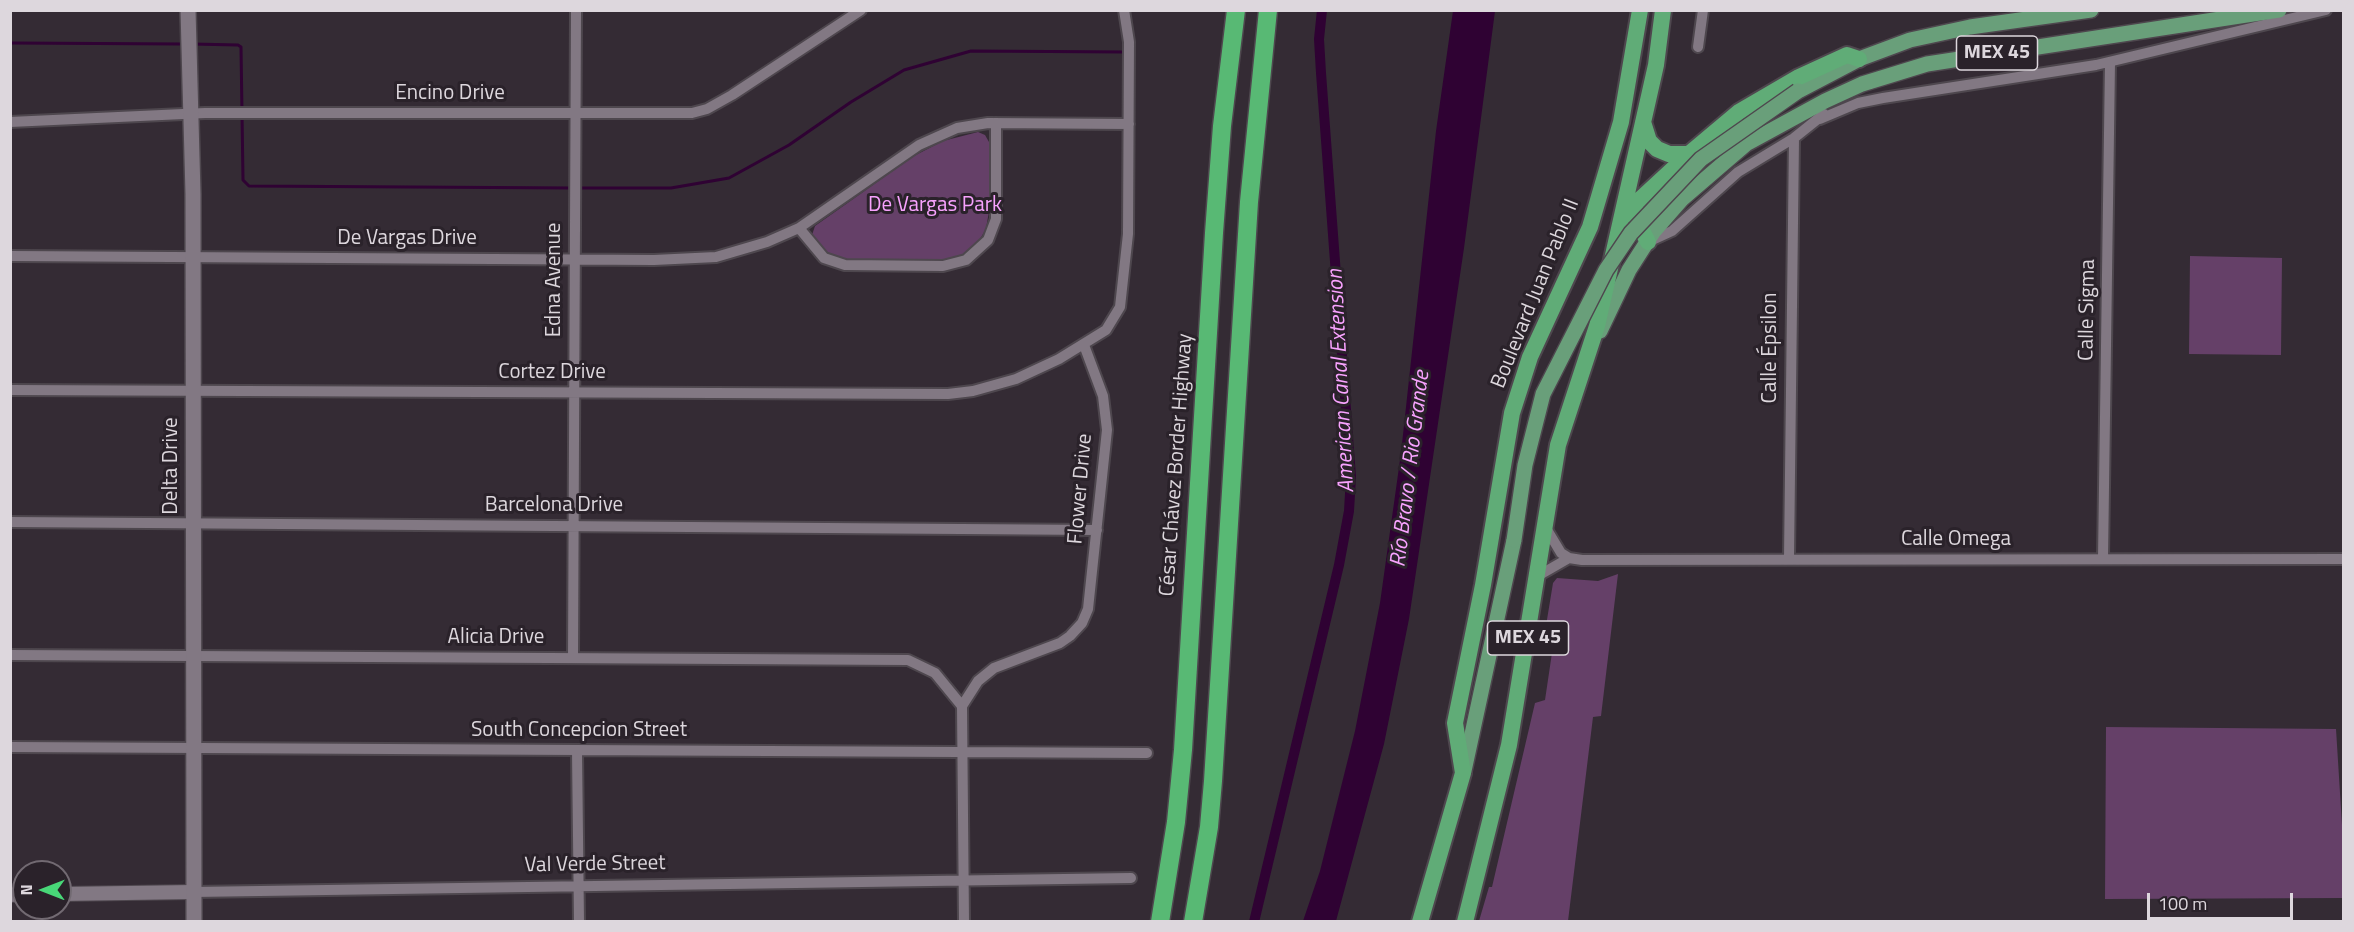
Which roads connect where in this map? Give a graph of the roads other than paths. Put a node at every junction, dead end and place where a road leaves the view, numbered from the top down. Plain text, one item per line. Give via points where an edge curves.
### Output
1 (188, 10) edge
2 (576, 10) edge
3 (861, 10) edge
4 (1124, 10) edge
5 (1236, 10) edge
6 (1268, 10) edge
7 (1640, 10) edge
8 (1663, 10) edge
9 (1703, 10) edge
10 (2091, 10) edge
11 (2279, 10) edge
12 (2326, 10) edge
13 (2015, 16) edge
14 (1698, 47) dead end
15 (1859, 59) junction
16 (2110, 62) junction
17 (1842, 93) junction
18 (575, 114) junction
19 (190, 115) junction
20 (1820, 119) junction
21 (10, 122) edge
22 (1643, 122) junction
23 (996, 123) junction
24 (1129, 124) junction
25 (1794, 138) junction
26 (1689, 154) junction
27 (799, 228) junction
28 (1648, 242) junction
29 (10, 256) edge
30 (193, 257) junction
31 (574, 260) junction
32 (1084, 345) junction
33 (1589, 356) junction
34 (10, 390) edge
35 (193, 390) junction
36 (574, 392) junction
37 (10, 522) edge
38 (1544, 522) junction
39 (193, 523) junction
40 (573, 526) junction
41 (1097, 530) junction
42 (1569, 558) junction
43 (1789, 558) junction
44 (2103, 558) junction
45 (2343, 559) edge
46 (1536, 577) junction
47 (10, 655) edge
48 (193, 656) junction
49 (573, 658) junction
50 (962, 706) junction
51 (10, 747) edge
52 (192, 748) junction
53 (577, 751) junction
54 (961, 753) junction
55 (1147, 753) dead end
56 (1463, 773) junction
57 (1131, 878) dead end
58 (963, 881) junction
59 (578, 886) junction
60 (193, 892) junction
61 (72, 894) edge
62 (194, 921) edge
63 (579, 921) edge
64 (964, 921) edge
65 (1160, 921) edge
66 (1193, 921) edge
67 (1420, 921) edge
68 (1465, 921) edge

1 - 19 main road, Delta Drive
2 - 18 street, Edna Avenue
3 - 18 street, Encino Drive via 707,109 680,114
4 - 24 street via 1129,42
5 - 65 highway, César Chávez Border Highway via 1214,233 1183,750
6 - 66 highway via 1250,182 1213,781
7 - 56 highway, Boulevard Juan Pablo II via 1621,122 1590,227 1530,357 1512,413 1455,723
8 - 22 highway
9 - 14 street
10 - 13 main road, MEX 45
11 - 17 main road, MEX 45 via 1927,64
12 - 16 street
13 - 15 main road, MEX 45 via 1924,36
15 - 26 highway via 1847,55 1799,77 1739,112
15 - 56 main road, MEX 45, bridge via 1798,91 1701,159 1631,233 1606,270 1543,394
16 - 20 street via 1883,98 1858,103
16 - 44 street, Calle Sigma
17 - 20 street
17 - 28 main road, MEX 45 via 1746,144 1682,199
18 - 19 street, Encino Drive
18 - 31 street, Edna Avenue
19 - 21 street, Encino Drive
19 - 30 main road, Delta Drive
20 - 25 street
22 - 26 highway via 1649,141 1657,149 1669,154
22 - 33 highway
23 - 24 street, De Vargas Drive
23 - 27 street, De Vargas Drive via 957,128 919,145
23 - 27 street via 996,219 988,240 966,260 943,266 845,265 824,258
24 - 32 street via 1128,234 1120,307 1106,330
25 - 28 street via 1738,172 1672,231
25 - 43 street, Calle Épsilon
26 - 28 highway via 1636,203 1634,215
27 - 31 street, De Vargas Drive via 716,257
28 - 33 main road, MEX 45 via 1625,279
29 - 30 street, De Vargas Drive
30 - 31 street, De Vargas Drive
30 - 35 main road, Delta Drive
31 - 36 street, Edna Avenue
32 - 36 street, Cortez Drive via 1016,379 948,394
32 - 41 street, Flower Drive via 1096,373 1106,418 1107,447
33 - 38 highway, MEX 45 via 1558,445
34 - 35 street, Cortez Drive
35 - 36 street, Cortez Drive
35 - 39 main road, Delta Drive
36 - 40 street, Edna Avenue
37 - 39 street, Barcelona Drive
38 - 42 street via 1554,544
38 - 46 highway, MEX 45
39 - 40 street, Barcelona Drive
39 - 48 main road, Delta Drive
40 - 41 street, Barcelona Drive
40 - 49 street, Edna Avenue
41 - 50 street, Flower Drive via 1088,609 1078,629 1060,643 994,668 978,681
42 - 43 street, Calle Omega
42 - 46 street
43 - 44 street, Calle Omega
44 - 45 street, Calle Omega
46 - 68 highway, MEX 45 via 1509,745
47 - 48 street, Alicia Drive
48 - 49 street, Alicia Drive
48 - 52 main road, Delta Drive
49 - 50 street, Alicia Drive via 908,660 935,673
50 - 54 street
51 - 52 street, South Concepcion Street
52 - 53 street, South Concepcion Street
52 - 60 main road, Delta Drive
53 - 54 street, South Concepcion Street
53 - 59 street
54 - 55 street, South Concepcion Street
54 - 58 street
56 - 67 highway, MEX 45
57 - 58 street, Val Verde Street
58 - 59 street, Val Verde Street
58 - 64 street
59 - 60 street, Val Verde Street
59 - 63 street
60 - 61 street, Val Verde Street
60 - 62 main road, Delta Drive

